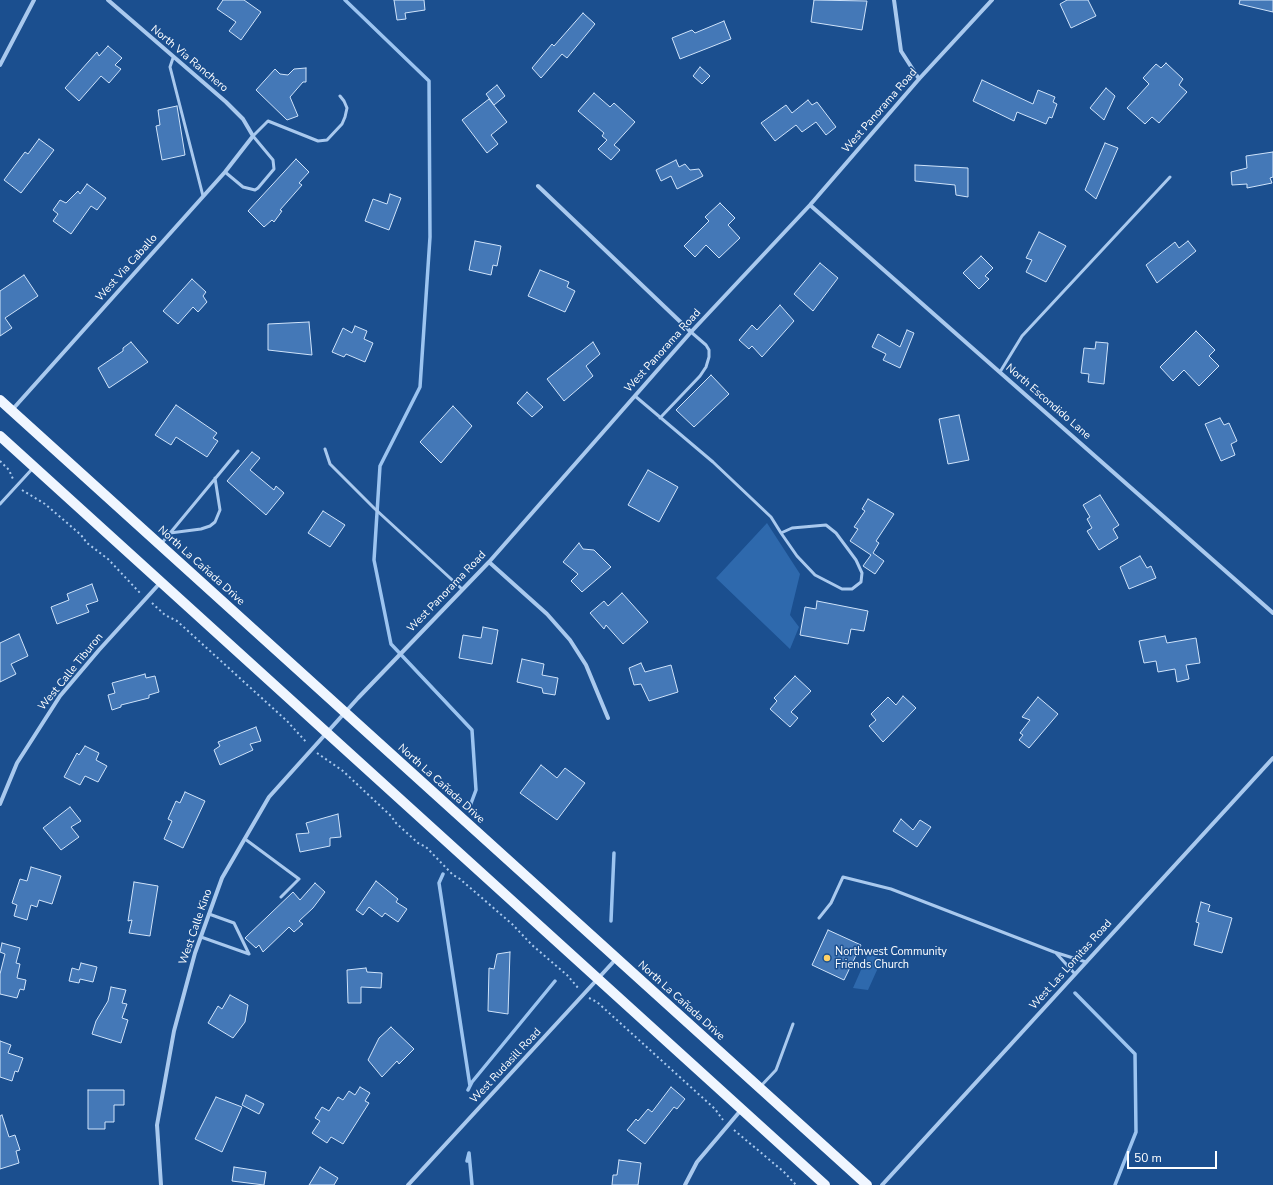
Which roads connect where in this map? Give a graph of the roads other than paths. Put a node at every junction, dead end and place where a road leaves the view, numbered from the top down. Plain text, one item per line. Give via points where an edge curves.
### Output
1 (34, 0) edge
2 (108, 0) edge
3 (894, 0) edge
4 (992, 0) edge
5 (173, 58) junction
6 (0, 65) edge
7 (919, 79) junction
8 (340, 96) dead end
9 (253, 136) junction
10 (225, 172) junction
11 (1170, 176) dead end
12 (538, 186) dead end
13 (204, 196) junction
14 (810, 205) junction
15 (691, 332) junction
16 (1000, 372) junction
17 (635, 396) junction
18 (0, 400) edge
19 (12, 410) junction
20 (660, 418) junction
21 (0, 436) edge
22 (325, 449) dead end
23 (238, 451) dead end
24 (34, 467) junction
25 (215, 478) junction
26 (0, 504) edge
27 (781, 533) junction
28 (170, 534) junction
29 (160, 545) junction
30 (489, 562) junction
31 (161, 582) junction
32 (462, 590) junction
33 (1273, 613) edge
34 (345, 712) junction
35 (608, 718) dead end
36 (326, 732) junction
37 (1273, 758) edge
38 (0, 804) edge
39 (245, 839) junction
40 (281, 897) dead end
41 (209, 914) junction
42 (819, 918) dead end
43 (201, 938) junction
44 (1054, 952) junction
45 (616, 959) junction
46 (1086, 962) junction
47 (1075, 974) junction
48 (598, 979) junction
49 (793, 1024) dead end
50 (759, 1088) junction
51 (741, 1110) junction
52 (160, 1185) edge
53 (408, 1185) edge
54 (685, 1185) edge
55 (825, 1185) edge
56 (867, 1185) edge
57 (882, 1185) edge

1 - 6 street
2 - 5 street, North Via Ranchero
3 - 7 street via 901,51
4 - 7 street, West Panorama Road
5 - 9 street, North Via Ranchero via 226,102 243,119
5 - 13 lane via 170,67
7 - 14 street, West Panorama Road
8 - 9 lane via 347,108 345,117 327,140 318,141 268,121
9 - 10 street, West Via Caballo
9 - 10 lane via 273,160 274,169 270,176 255,190 243,187
10 - 13 street, West Via Caballo
11 - 16 lane via 1022,336
12 - 15 street
13 - 19 street, West Via Caballo
14 - 15 street, West Panorama Road
14 - 16 street, North Escondido Lane
15 - 17 street, West Panorama Road
15 - 20 lane via 709,350 706,367
16 - 33 street, North Escondido Lane
17 - 20 lane
17 - 30 street, West Panorama Road
18 - 19 main road, North La Cañada Drive
19 - 29 main road, North La Cañada Drive
20 - 27 lane via 713,462 771,517
21 - 24 main road
22 - 32 lane via 330,464
23 - 25 lane
24 - 26 lane
24 - 31 main road
25 - 28 lane
25 - 28 lane via 220,510 215,522 200,529
27 - 27 lane via 807,567 824,581 842,589 852,589 860,582 862,573 856,560 836,533 826,525 792,528
28 - 29 lane
29 - 34 main road, North La Cañada Drive
30 - 32 street, West Panorama Road
30 - 35 street via 547,614 570,640 586,665
31 - 36 main road
31 - 38 street, West Calle Tiburon via 60,696 17,763
32 - 34 street, West Panorama Road
34 - 36 street, West Calle Kino
34 - 45 main road, North La Cañada Drive
36 - 39 street, West Calle Kino via 269,797
36 - 48 main road
37 - 46 street, West Las Lomitas Road
39 - 40 lane via 299,879
39 - 41 street, West Calle Kino via 222,878
41 - 43 street, West Calle Kino
41 - 43 lane via 234,923 249,954
42 - 44 lane via 831,903 843,877 891,888
43 - 52 street, West Calle Kino via 174,1031 157,1125
44 - 46 lane
44 - 47 lane
45 - 48 street, West Rudasill Road
45 - 50 main road, North La Cañada Drive
46 - 47 street, West Las Lomitas Road
47 - 57 street, West Las Lomitas Road
48 - 51 main road
48 - 53 street, West Rudasill Road
49 - 50 lane via 776,1070
50 - 56 main road, North La Cañada Drive
51 - 54 street via 698,1162
51 - 55 main road

